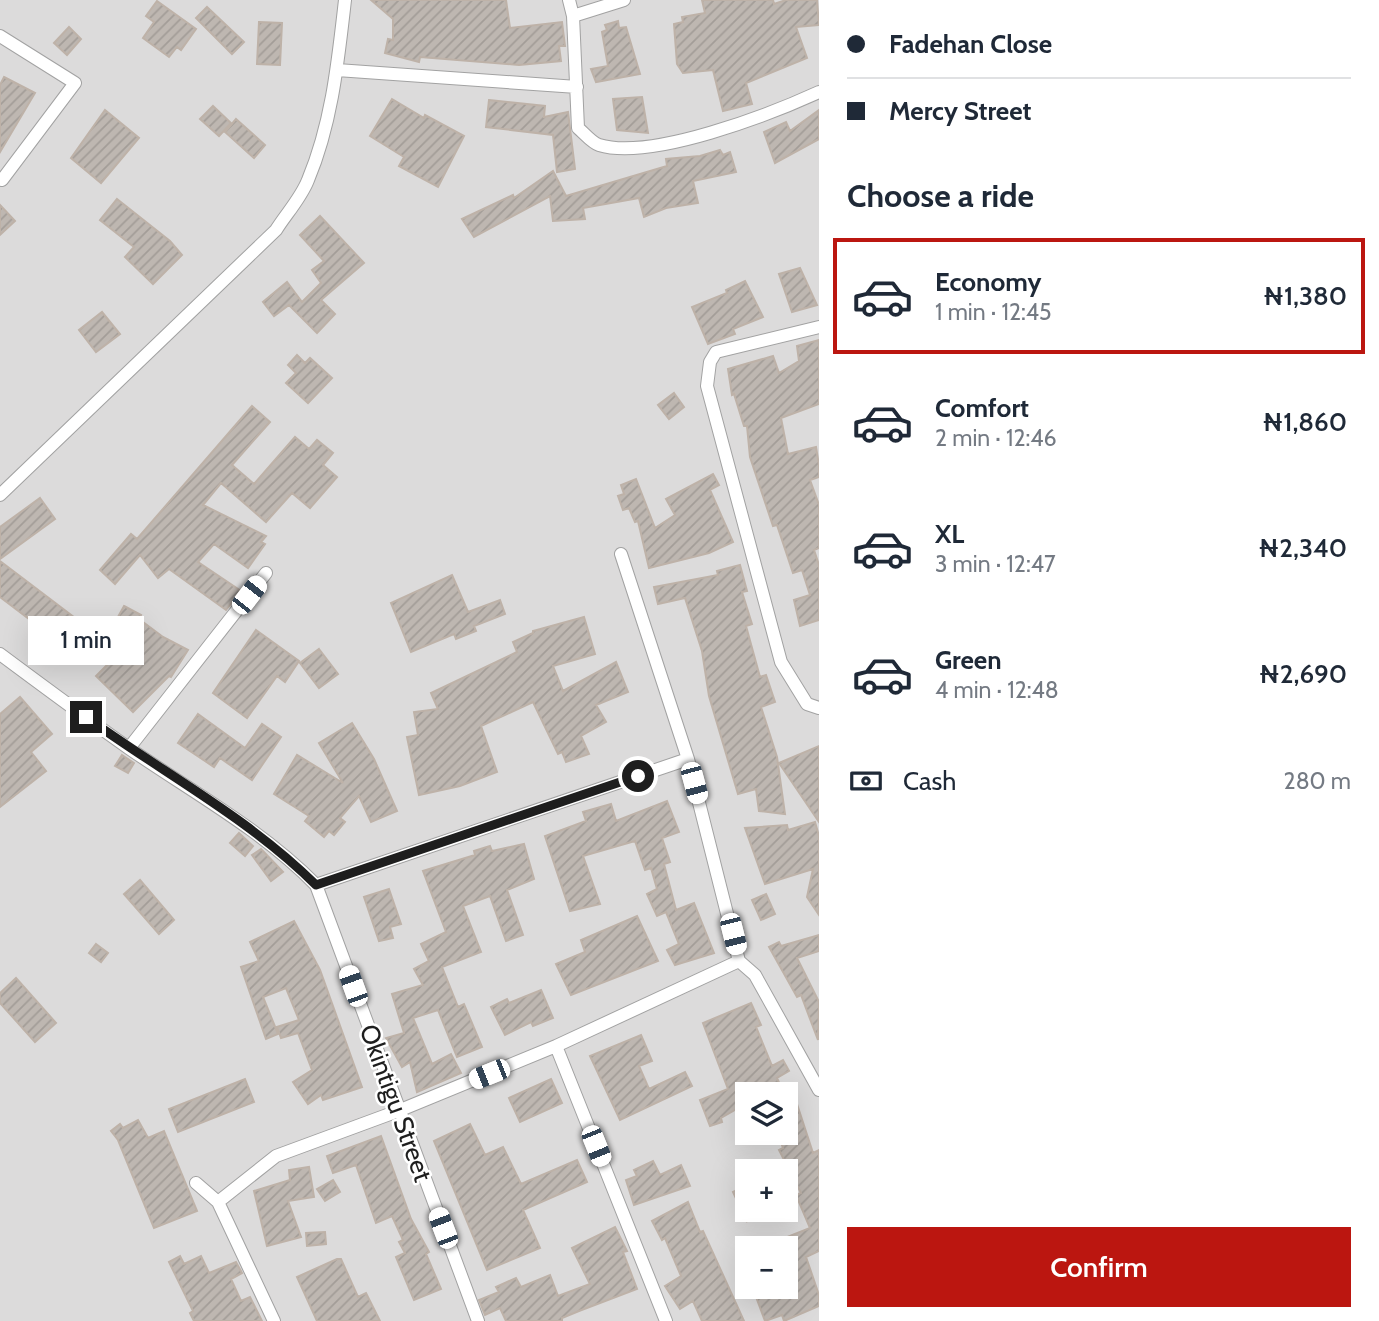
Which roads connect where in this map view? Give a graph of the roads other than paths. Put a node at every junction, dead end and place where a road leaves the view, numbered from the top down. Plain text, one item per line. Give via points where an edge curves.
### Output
1 (345, 0) edge
2 (569, 0) edge
3 (624, 0) edge
4 (573, 16) junction
5 (0, 36) edge
6 (337, 69) junction
7 (577, 86) junction
8 (819, 92) edge
9 (2, 180) edge
10 (819, 327) edge
11 (0, 495) edge
12 (621, 554) dead end
13 (266, 573) dead end
14 (0, 654) edge
15 (819, 708) edge
16 (129, 748) junction
17 (688, 759) junction
18 (316, 885) junction
19 (739, 961) junction
20 (556, 1046) junction
21 (819, 1090) edge
22 (398, 1111) junction
23 (196, 1183) dead end
24 (218, 1202) junction
25 (274, 1321) edge
26 (478, 1321) edge
27 (666, 1321) edge

1 - 6 street
2 - 4 street
3 - 4 street
4 - 7 street
5 - 9 street via 75,83
6 - 7 street
6 - 11 street via 324,134 307,183 276,230
7 - 8 street via 579,128 598,145 638,148 719,129
10 - 15 street via 716,352 707,386 781,662 807,704
12 - 17 street
13 - 16 street
14 - 16 street
16 - 18 street via 257,833
17 - 18 street
17 - 19 street
18 - 22 street, Okintigu Street
19 - 20 street
19 - 21 street via 755,975
20 - 22 street
20 - 27 street
22 - 24 street via 276,1156
22 - 26 street, Okintigu Street
23 - 24 street
24 - 25 street

